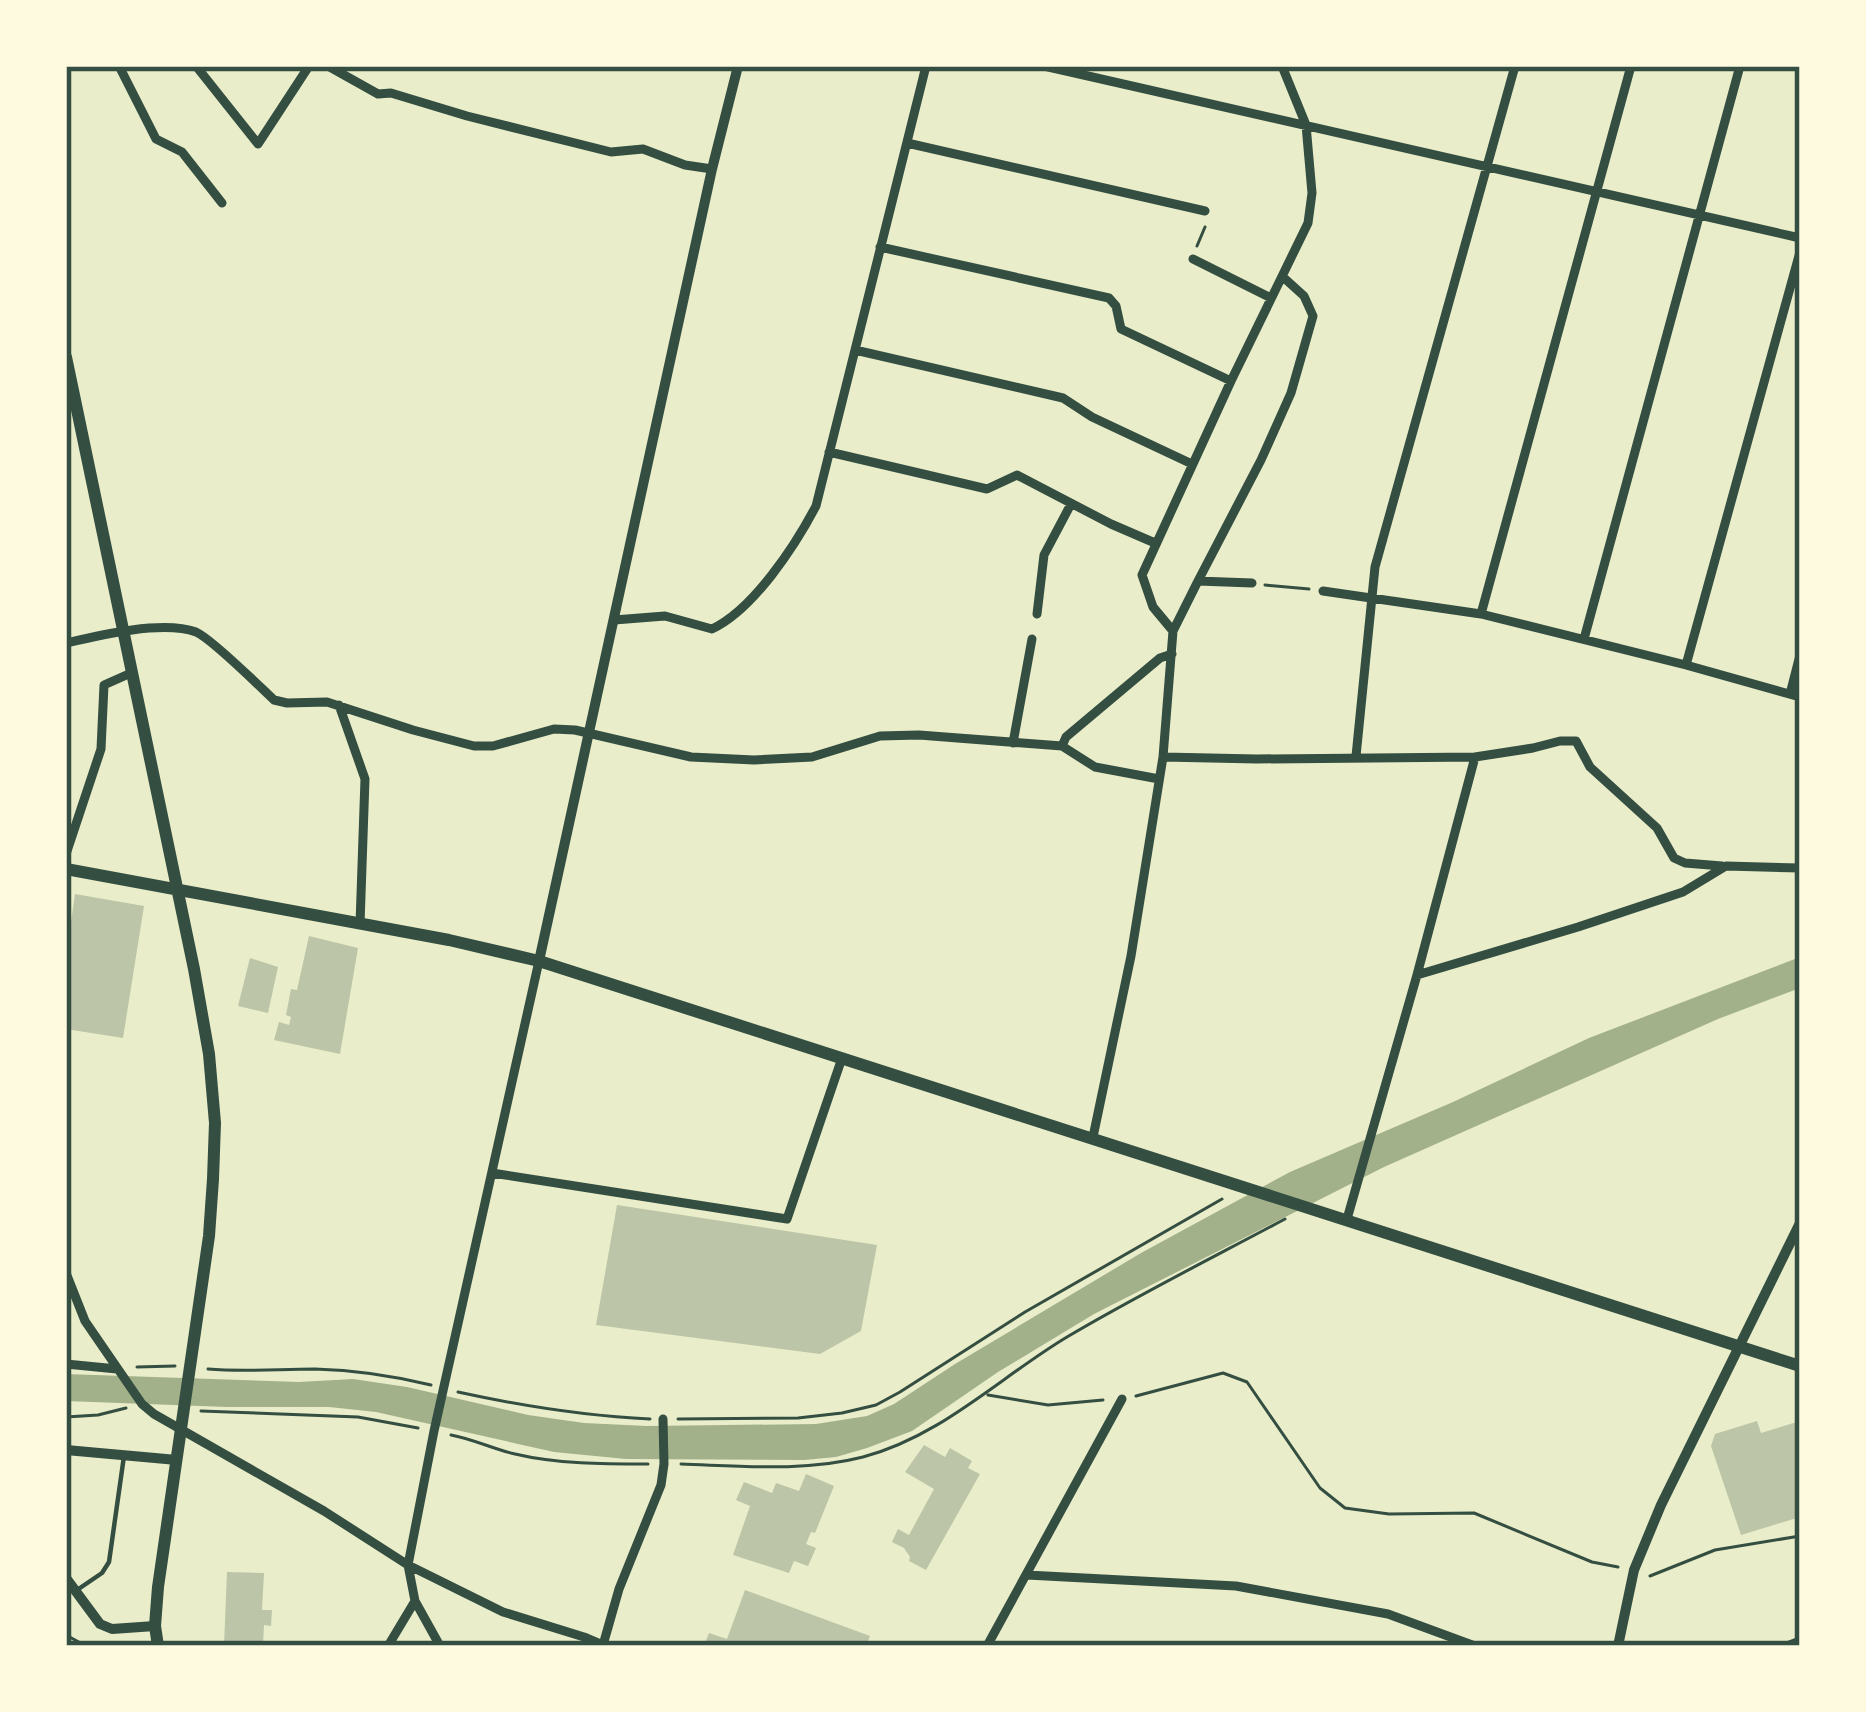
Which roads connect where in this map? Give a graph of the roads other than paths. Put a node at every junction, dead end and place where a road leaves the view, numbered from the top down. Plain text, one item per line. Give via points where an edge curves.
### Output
1 (119, 66) edge
2 (196, 66) edge
3 (309, 66) edge
4 (328, 66) edge
5 (738, 66) edge
6 (926, 66) edge
7 (1044, 66) edge
8 (1282, 66) edge
9 (1515, 66) edge
10 (1631, 66) edge
11 (1740, 66) edge
12 (1306, 125) junction
13 (907, 143) junction
14 (1486, 166) junction
15 (712, 169) junction
16 (1596, 191) junction
17 (222, 203) dead end
18 (1205, 211) road end
19 (1700, 215) junction
20 (1800, 238) edge
21 (880, 247) junction
22 (1800, 252) edge
23 (1193, 259) road end
24 (1283, 277) junction
25 (1270, 298) junction
26 (855, 350) junction
27 (66, 357) edge
28 (1231, 381) junction
29 (829, 452) junction
30 (1192, 464) junction
31 (1072, 503) junction
32 (1155, 543) junction
33 (1198, 581) junction
34 (1252, 584) road end
35 (1323, 591) road end
36 (1371, 596) junction
37 (1036, 614) dead end
38 (1481, 614) junction
39 (614, 620) junction
40 (122, 631) junction
41 (1173, 632) junction
42 (1032, 639) dead end
43 (1584, 639) junction
44 (66, 643) edge
45 (1172, 654) junction
46 (1800, 655) edge
47 (1686, 665) junction
48 (131, 673) junction
49 (1795, 695) edge
50 (339, 705) junction
51 (589, 735) junction
52 (1013, 743) junction
53 (1061, 746) junction
54 (1356, 756) junction
55 (1163, 757) junction
56 (1474, 757) junction
57 (1159, 779) junction
58 (66, 854) edge
59 (1726, 866) junction
60 (66, 868) edge
61 (1800, 868) edge
62 (178, 889) junction
63 (360, 924) junction
64 (539, 961) junction
65 (1417, 975) junction
66 (842, 1058) junction
67 (1093, 1137) junction
68 (492, 1173) junction
69 (1347, 1220) junction
70 (1800, 1223) edge
71 (66, 1273) edge
72 (1739, 1346) junction
73 (66, 1364) edge
74 (1800, 1366) edge
75 (117, 1369) junction
76 (1123, 1399) road end
77 (663, 1419) road end
78 (66, 1450) edge
79 (178, 1454) junction
80 (124, 1456) junction
81 (408, 1564) junction
82 (1027, 1575) junction
83 (66, 1578) edge
84 (76, 1591) junction
85 (415, 1600) junction
86 (155, 1626) junction
87 (1800, 1641) edge
88 (158, 1646) edge
89 (388, 1646) edge
90 (440, 1646) edge
91 (604, 1646) edge
92 (988, 1646) edge
93 (1475, 1646) edge
94 (1618, 1646) edge
95 (1787, 1646) edge

1 - 17 street via 156,140 182,152
2 - 3 street via 258,144
4 - 15 street via 378,94
5 - 15 street
6 - 13 street
7 - 12 street
8 - 12 street
9 - 14 street
10 - 16 street
11 - 19 street
12 - 14 street
12 - 24 street via 1308,223
13 - 18 street
13 - 21 street
14 - 16 street
14 - 36 street
15 - 39 street
16 - 19 street
16 - 38 street
19 - 20 street
19 - 43 street
21 - 26 street
21 - 28 street via 1109,298 1121,329
22 - 47 street
23 - 25 street
24 - 25 street
24 - 33 street via 1313,316 1262,460
25 - 28 street
26 - 29 street
26 - 30 street via 1063,398
27 - 40 main road
28 - 30 street
29 - 31 street via 987,489 1017,475
29 - 39 street via 801,536 724,623 712,629 664,616
30 - 32 street
31 - 32 street
31 - 37 street via 1044,555
32 - 41 street via 1143,583
33 - 34 street
33 - 41 street
35 - 36 street
36 - 38 street
36 - 54 street
38 - 43 street
39 - 51 street
40 - 44 street
40 - 48 main road
40 - 50 street via 200,633 274,700
41 - 45 street
42 - 52 street
43 - 47 street
45 - 53 street
45 - 55 street
46 - 49 street
47 - 49 street
48 - 58 street via 104,685 101,748
48 - 62 main road
50 - 51 street via 474,746 554,729
50 - 63 street via 365,779
51 - 52 street via 731,760 812,757 880,736
51 - 64 street
52 - 53 street
53 - 57 street via 1095,767
54 - 55 street
54 - 56 street
55 - 57 street
56 - 59 street via 1576,741 1590,767 1657,828 1674,857
56 - 65 street
57 - 67 street
59 - 61 street
59 - 65 street via 1683,892
60 - 62 main road
62 - 63 main road
62 - 79 main road via 215,1124 209,1236
63 - 64 main road
64 - 66 main road
64 - 68 street
65 - 69 street
66 - 67 main road
66 - 68 street via 787,1220
67 - 69 main road
68 - 81 street
69 - 72 main road
70 - 72 street
71 - 75 street
72 - 74 main road
72 - 94 street via 1634,1570
73 - 75 street
75 - 81 street via 154,1414
76 - 82 street
77 - 91 street via 661,1485
78 - 80 street
79 - 80 street
79 - 86 main road
80 - 84 lane via 109,1562
81 - 85 street
81 - 91 street via 503,1612
82 - 92 street
82 - 93 street via 1236,1586 1388,1614
83 - 84 street
84 - 86 street via 100,1624
85 - 89 street
85 - 90 street
86 - 88 main road
87 - 95 street

